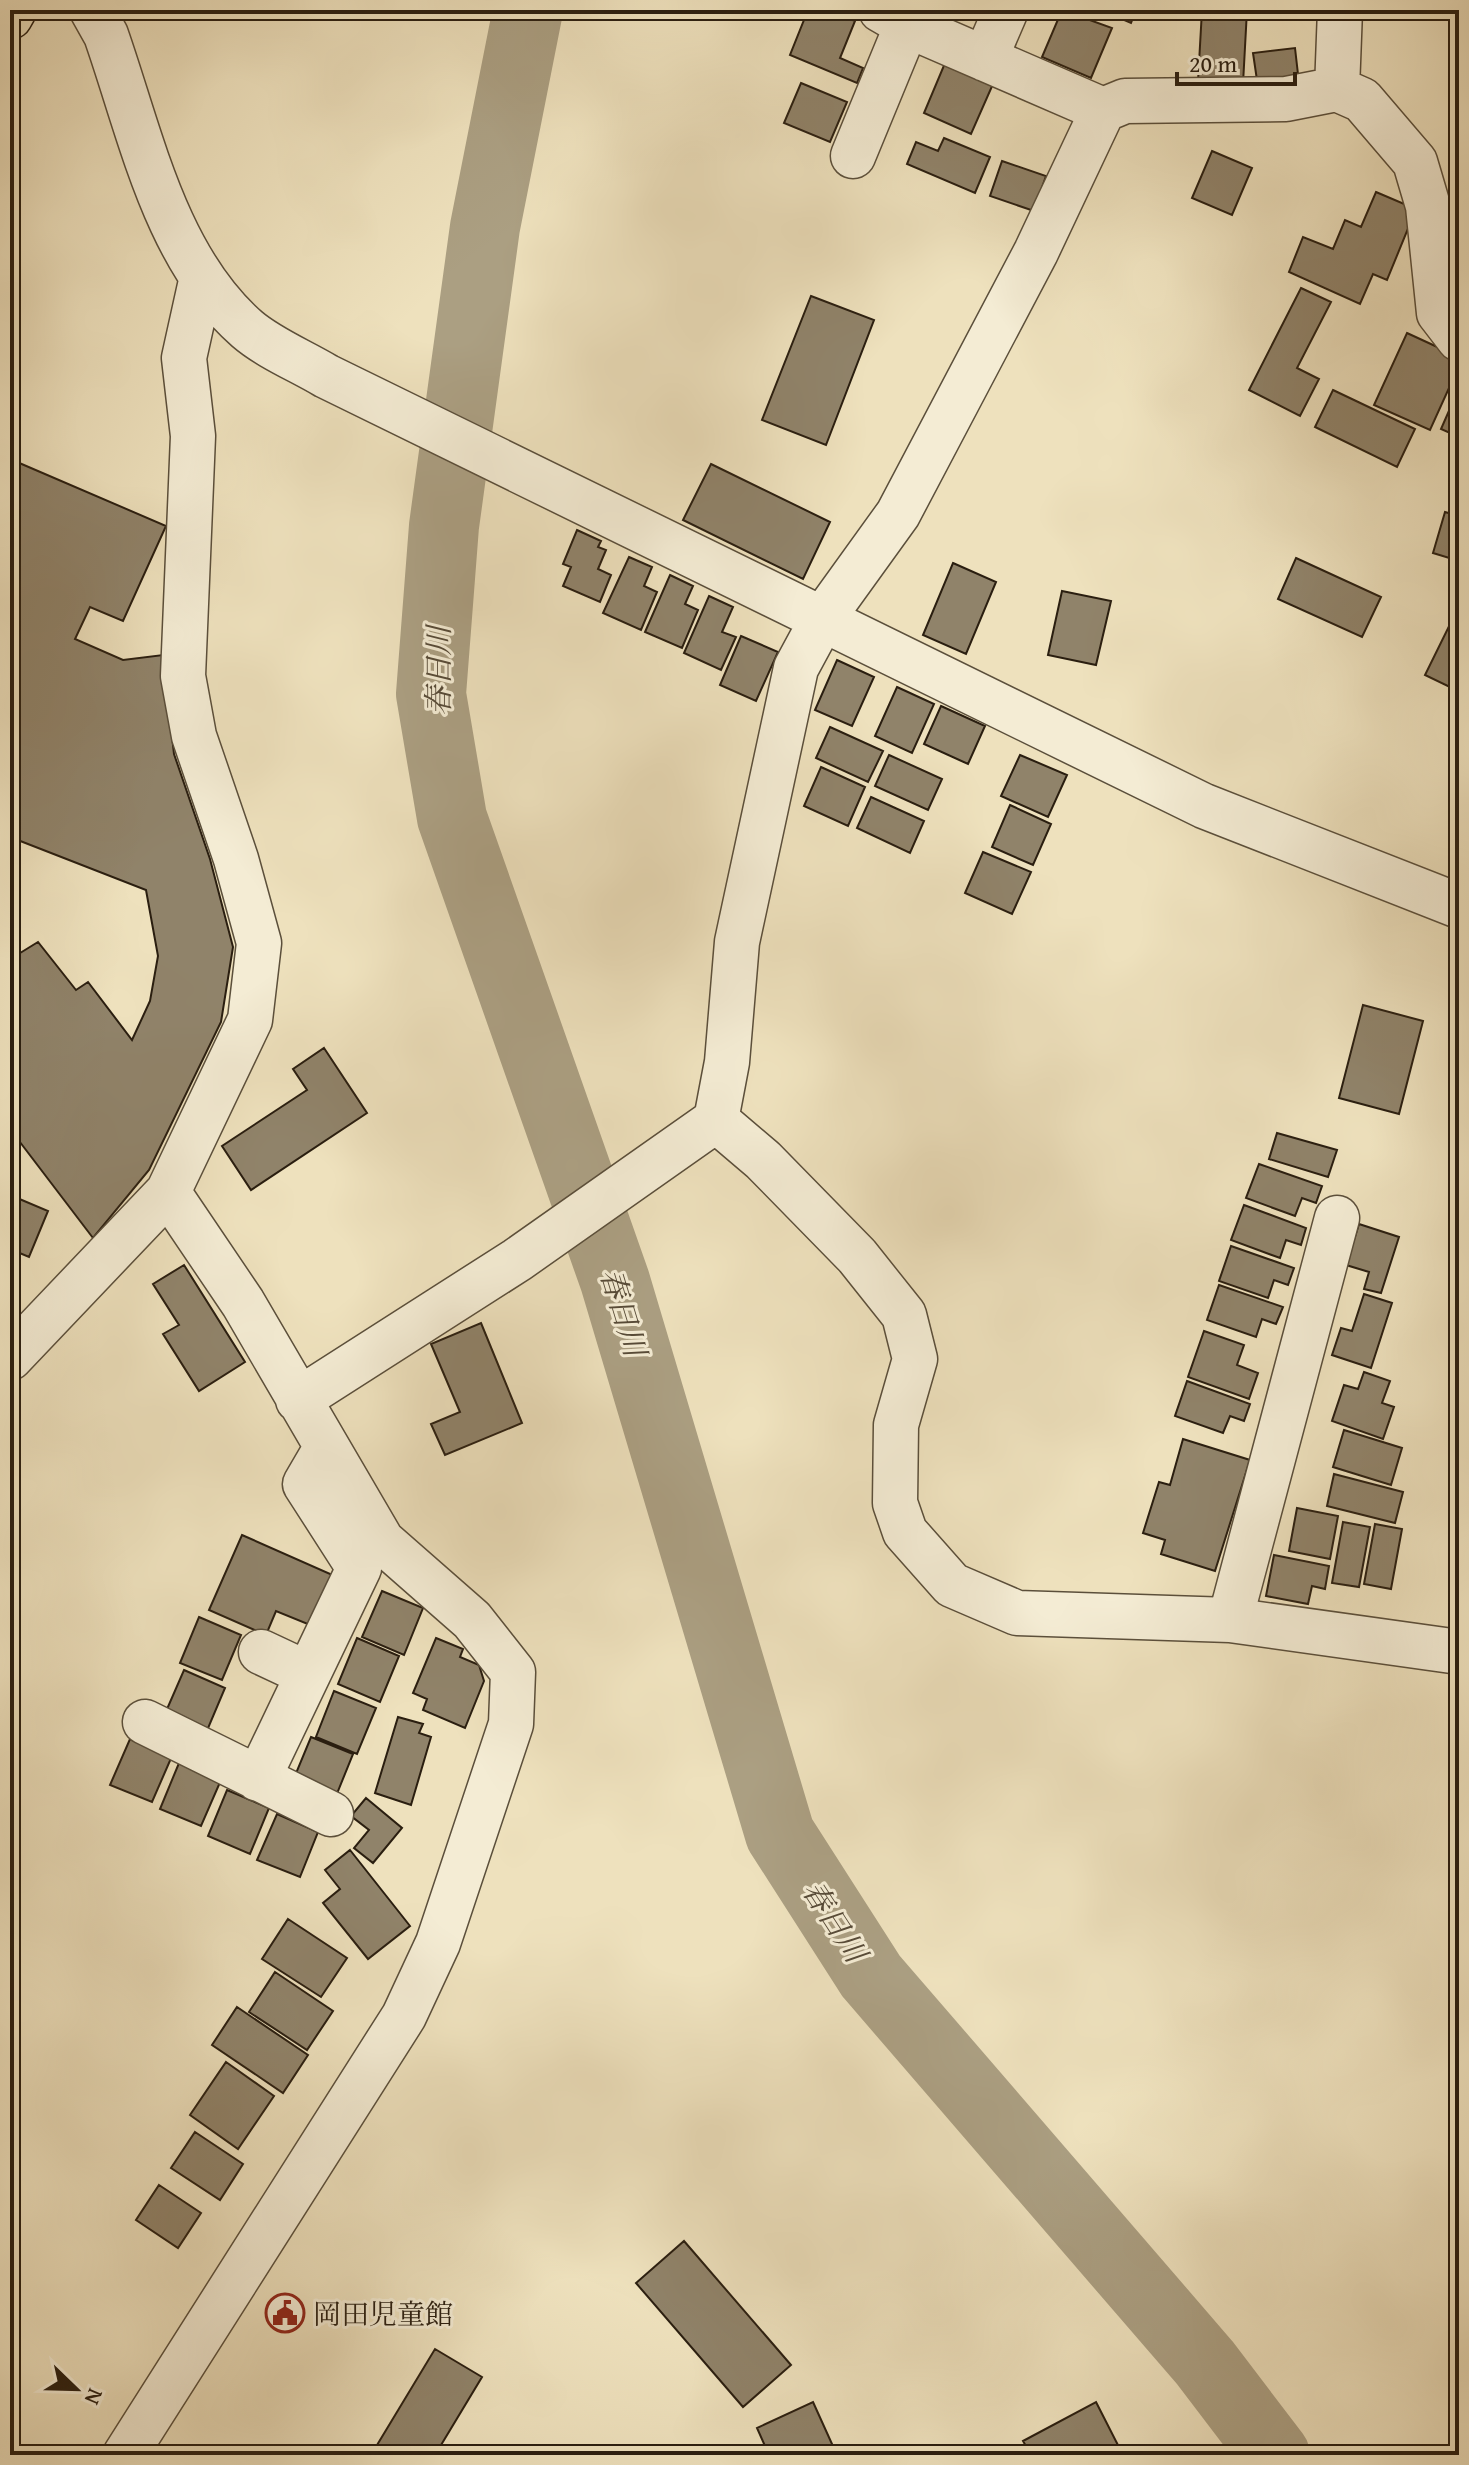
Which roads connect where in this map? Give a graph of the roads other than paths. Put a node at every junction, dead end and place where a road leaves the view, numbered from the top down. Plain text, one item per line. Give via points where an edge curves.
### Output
1 (14, 10) edge
2 (92, 10) edge
3 (1006, 10) edge
4 (1340, 10) edge
5 (10, 17) edge
6 (894, 18) edge
7 (985, 59) junction
8 (1337, 89) junction
9 (1103, 110) junction
10 (853, 156) dead end
11 (201, 281) junction
12 (1459, 339) edge
13 (823, 618) junction
14 (1459, 906) edge
15 (716, 1120) junction
16 (168, 1192) junction
17 (1337, 1218) dead end
18 (10, 1358) edge
19 (298, 1400) junction
20 (326, 1448) junction
21 (1230, 1620) junction
22 (261, 1652) dead end
23 (1459, 1652) edge
24 (308, 1674) junction
25 (145, 1722) dead end
26 (258, 1779) junction
27 (331, 1814) dead end
28 (125, 2455) edge

1 - 5 main road
2 - 11 street via 106,35 175,235
3 - 7 street
4 - 8 street
6 - 7 street
6 - 10 street
7 - 9 street
8 - 9 street via 1286,99 1125,101
8 - 12 street via 1362,100 1415,162 1428,206 1439,313
9 - 13 street via 1036,252 898,514
11 - 13 street via 248,330 326,376
11 - 16 street via 184,358 193,436 183,676 194,736 259,943 250,1020
13 - 14 street via 1204,806
13 - 15 street via 796,668 740,926
15 - 19 street via 517,1260
15 - 21 street via 857,1256 904,1315 915,1359 896,1425 895,1503 905,1532 952,1585 1017,1613
16 - 18 street
16 - 19 street via 243,1303
17 - 21 street
19 - 20 street
20 - 24 street via 305,1484 359,1568
20 - 28 street via 382,1541 472,1620 513,1672 511,1724 438,1943 404,2016
21 - 23 street
22 - 24 street
24 - 26 street
25 - 26 street
26 - 27 street

